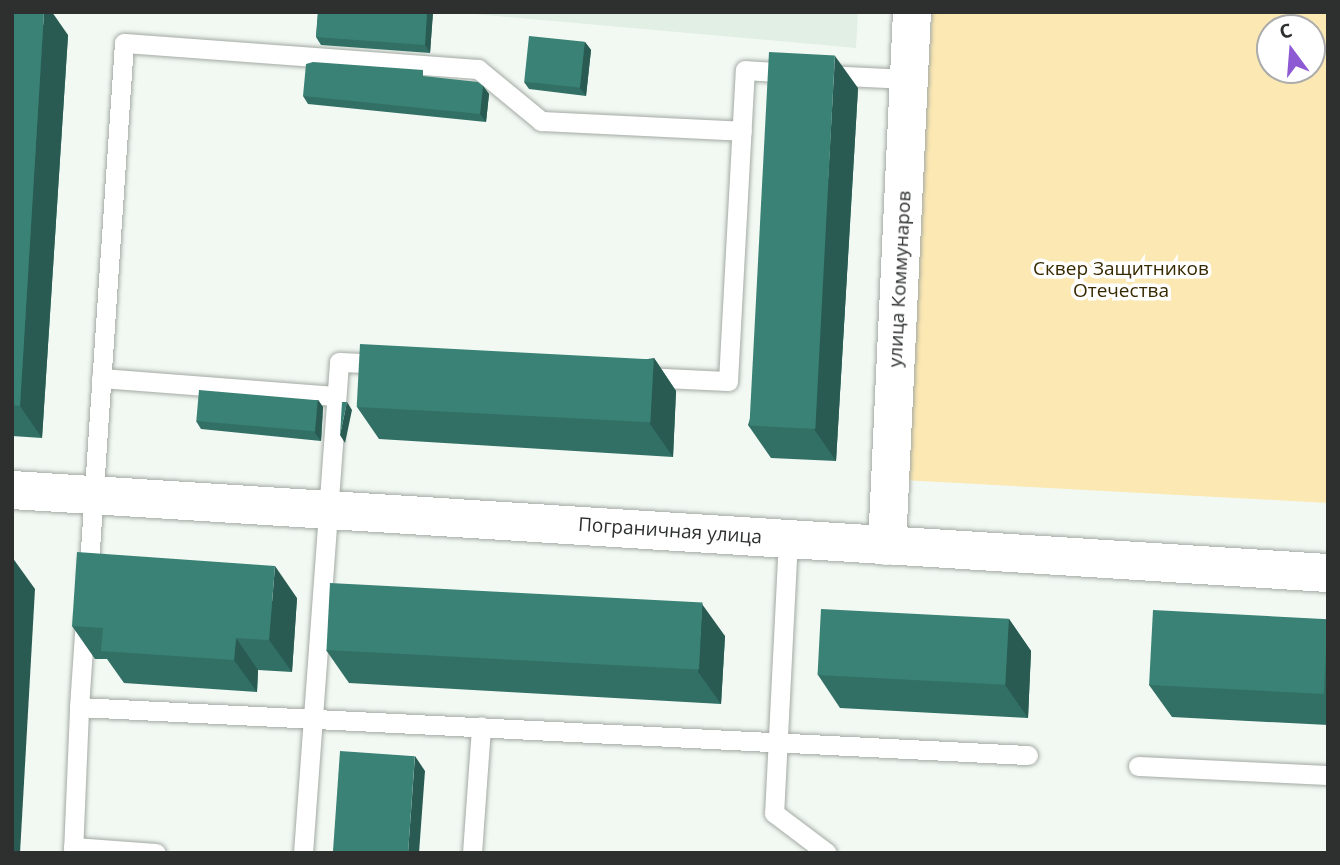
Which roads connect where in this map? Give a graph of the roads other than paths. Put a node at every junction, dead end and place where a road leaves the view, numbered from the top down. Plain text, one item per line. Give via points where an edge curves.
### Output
1 (912, 12) edge
2 (909, 79) junction
3 (742, 131) junction
4 (408, 365) edge
5 (617, 376) edge
6 (101, 378) junction
7 (335, 396) junction
8 (12, 490) edge
9 (93, 495) junction
10 (326, 509) junction
11 (788, 539) junction
12 (887, 546) junction
13 (1328, 573) edge
14 (79, 706) junction
15 (316, 717) junction
16 (481, 726) junction
17 (779, 739) junction
18 (1028, 755) dead end
19 (1138, 766) dead end
20 (1328, 775) edge
21 (73, 850) edge
22 (156, 853) edge
23 (303, 853) edge
24 (472, 853) edge
25 (827, 853) edge

1 - 2 street, улица Коммунаров
2 - 3 lane via 745,70
2 - 12 street, улица Коммунаров
3 - 5 lane via 728,381
3 - 6 lane via 541,121 478,69 124,43
4 - 7 lane via 338,362
6 - 7 lane
6 - 9 lane
7 - 10 lane
8 - 9 street, Пограничная улица
9 - 10 street, Пограничная улица
9 - 14 lane
10 - 11 street, Пограничная улица
10 - 15 lane
11 - 12 street, Пограничная улица
11 - 17 lane
12 - 13 street, Пограничная улица
14 - 15 lane
14 - 21 lane
15 - 16 lane
15 - 23 lane
16 - 17 lane
16 - 24 lane
17 - 18 lane
17 - 25 lane via 774,813
19 - 20 lane
21 - 22 lane

